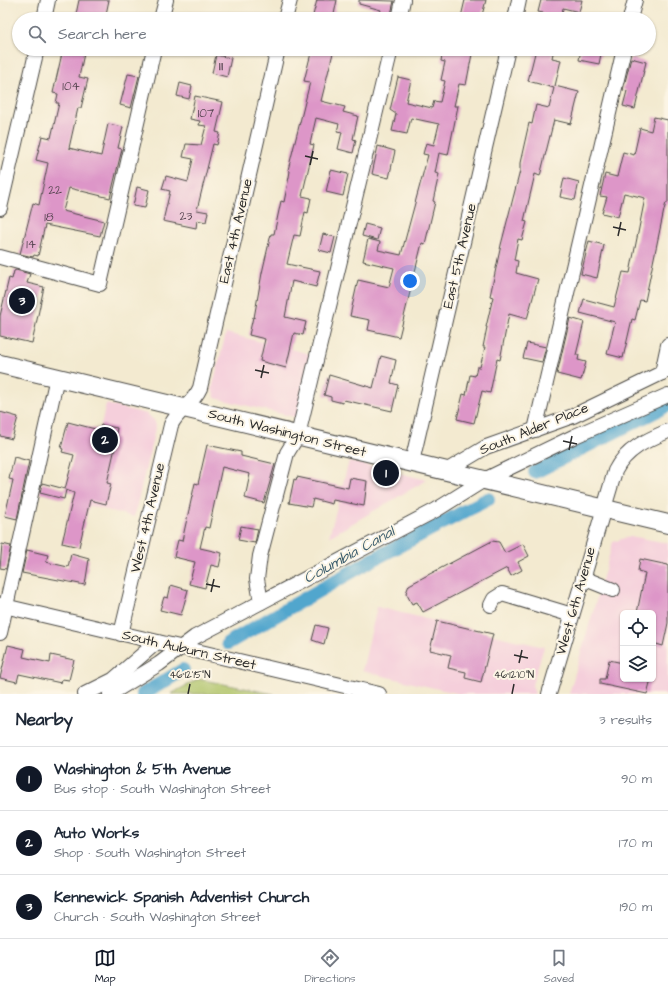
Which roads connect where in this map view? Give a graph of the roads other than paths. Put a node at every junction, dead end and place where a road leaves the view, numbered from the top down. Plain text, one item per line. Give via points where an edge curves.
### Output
1 (48, 0) edge
2 (166, 0) edge
3 (290, 0) edge
4 (403, 0) edge
5 (519, 0) edge
6 (635, 0) edge
7 (45, 12) edge
8 (163, 12) edge
9 (287, 12) edge
10 (400, 12) edge
11 (516, 12) edge
12 (632, 12) edge
13 (35, 56) edge
14 (152, 56) edge
15 (276, 56) edge
16 (389, 56) edge
17 (506, 56) edge
18 (622, 56) edge
19 (0, 208) edge
20 (0, 257) edge
21 (668, 345) edge
22 (0, 364) edge
23 (665, 372) edge
24 (57, 377) junction
25 (668, 395) edge
26 (185, 408) junction
27 (535, 430) junction
28 (668, 431) edge
29 (298, 435) junction
30 (412, 462) junction
31 (446, 471) junction
32 (484, 480) junction
33 (603, 509) junction
34 (668, 524) edge
35 (583, 578) junction
36 (613, 590) dead end
37 (261, 602) junction
38 (491, 605) dead end
39 (3, 606) edge
40 (572, 615) junction
41 (0, 633) edge
42 (121, 634) junction
43 (157, 642) junction
44 (181, 648) junction
45 (344, 690) edge
46 (85, 694) edge
47 (110, 694) edge
48 (379, 694) edge
49 (549, 694) edge

1 - 7 street
2 - 8 street
3 - 9 street
4 - 10 street
5 - 11 street
6 - 12 street
13 - 19 street
14 - 20 street via 100,284
15 - 26 street, East 4th Avenue via 200,388 197,396
16 - 29 street
17 - 30 street, East 5th Avenue
18 - 27 street
21 - 23 street
22 - 24 main road, South Washington Street
23 - 27 street, South Alder Place via 573,416
24 - 26 main road, South Washington Street
24 - 39 street
25 - 32 street
26 - 29 main road, South Washington Street
26 - 42 street, West 4th Avenue via 174,417 170,425
27 - 31 street, South Alder Place via 486,447
28 - 33 street, West 6th Avenue via 646,441 625,456 615,471
29 - 30 main road, South Washington Street
29 - 37 street via 287,453 260,556 257,579
30 - 31 main road, South Washington Street
31 - 32 main road, South Washington Street
32 - 33 main road, South Washington Street
32 - 37 street via 436,510
33 - 34 main road, South Washington Street
33 - 35 street, West 6th Avenue
35 - 36 street
35 - 40 street, West 6th Avenue
37 - 44 street
38 - 40 street via 494,599 502,594
39 - 41 street
39 - 42 street, South Auburn Street
40 - 49 street, West 6th Avenue
42 - 43 street, South Auburn Street
43 - 44 street, South Auburn Street
43 - 46 street via 113,680
44 - 45 street, South Auburn Street
44 - 47 street via 160,664
45 - 48 street, South Auburn Street

